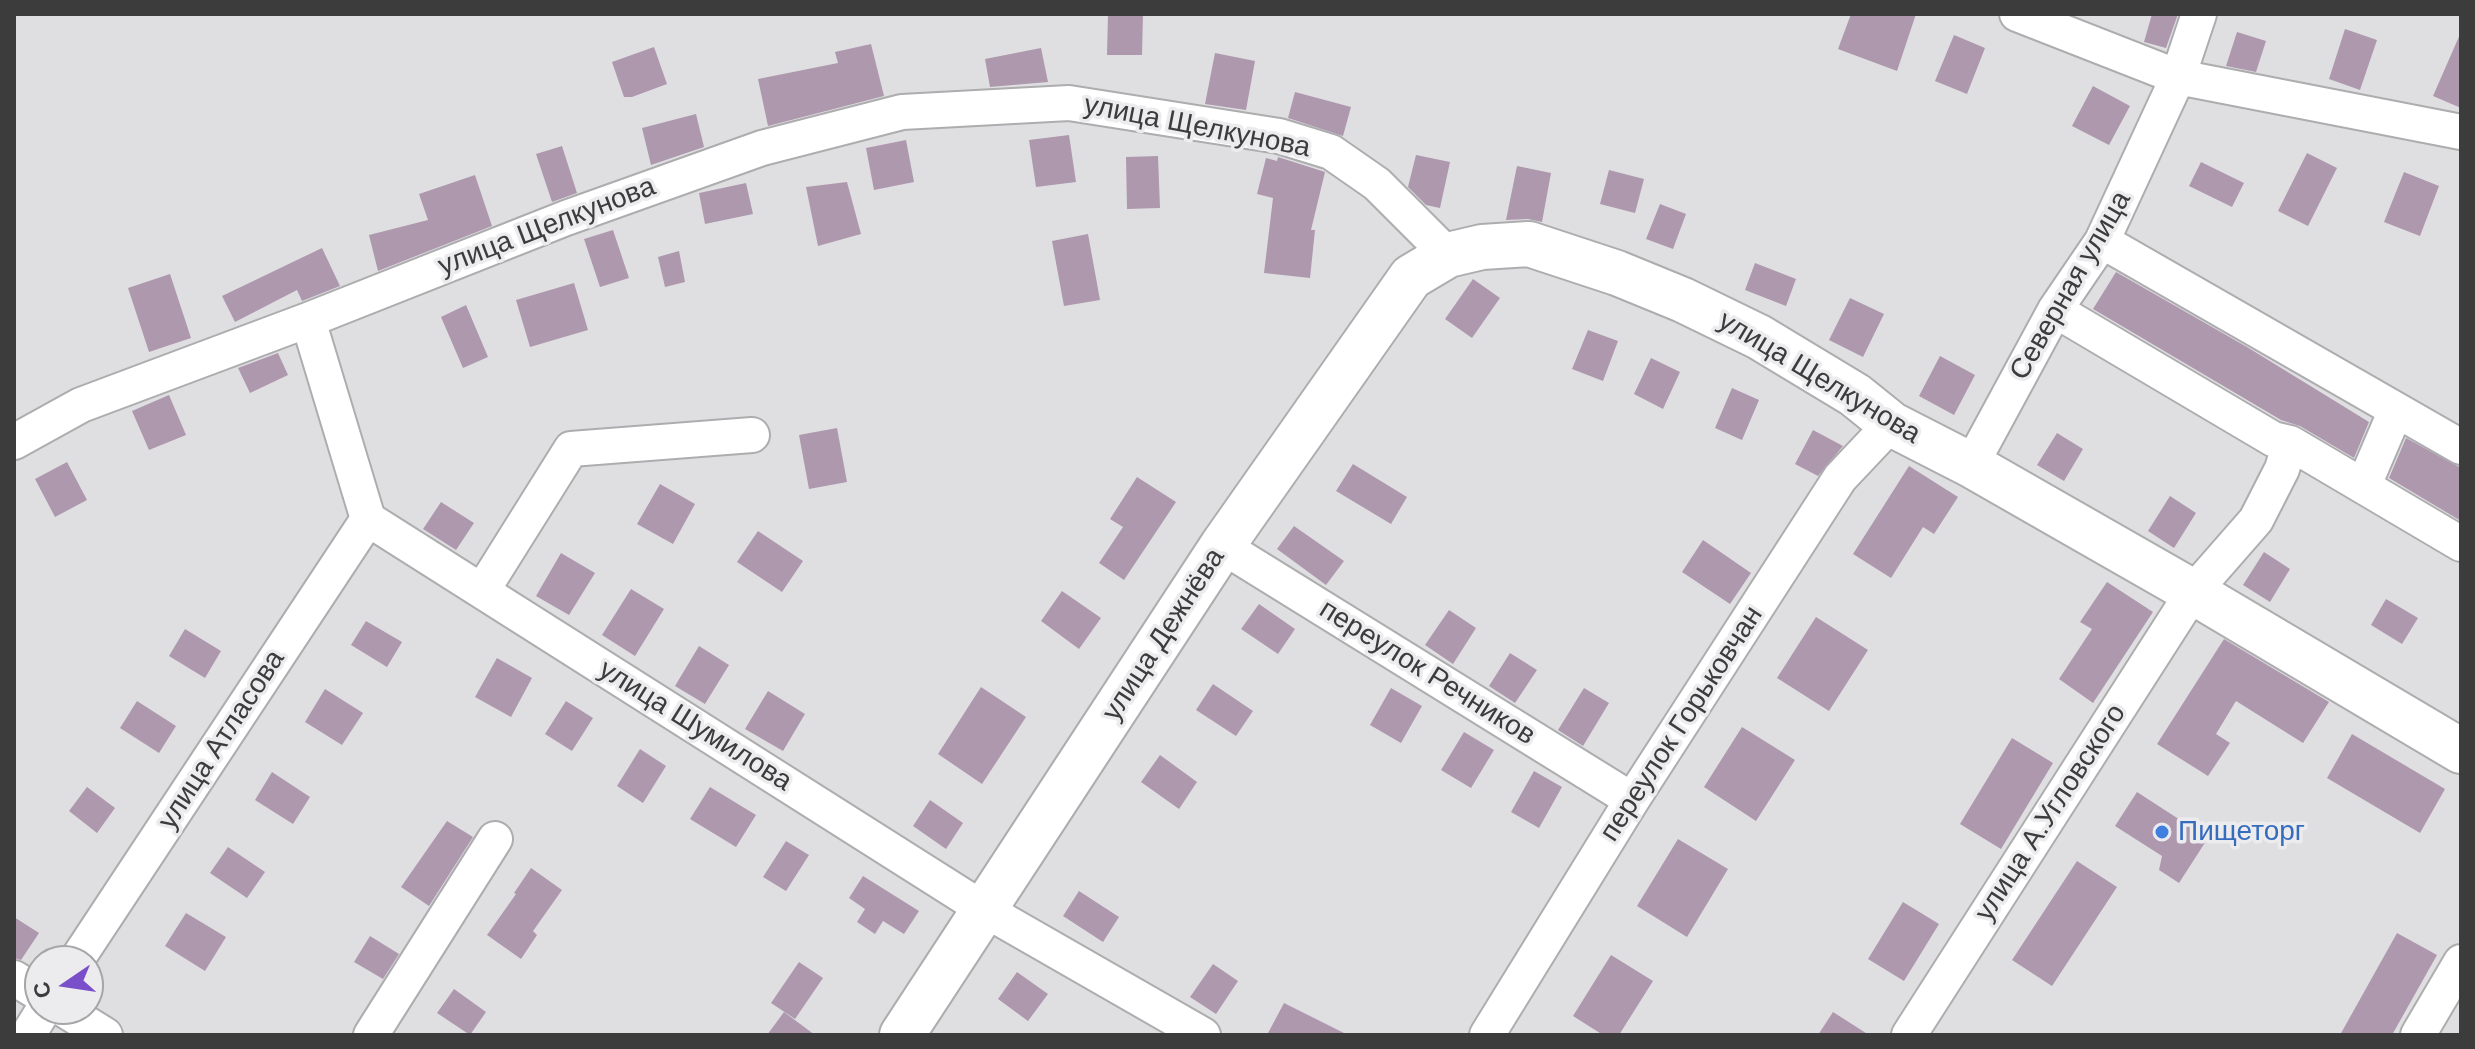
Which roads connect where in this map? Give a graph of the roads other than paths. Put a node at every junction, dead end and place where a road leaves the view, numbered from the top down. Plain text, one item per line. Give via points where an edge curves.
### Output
1 (2017, 14) edge
2 (2199, 14) edge
3 (2178, 77) junction
4 (2461, 132) edge
5 (2102, 241) junction
6 (1448, 255) junction
7 (2055, 310) junction
8 (308, 320) junction
9 (2396, 410) junction
10 (1891, 424) junction
11 (752, 435) dead end
12 (14, 442) edge
13 (2290, 443) junction
14 (2461, 447) edge
15 (1971, 465) junction
16 (2364, 485) junction
17 (368, 519) junction
18 (2461, 544) edge
19 (1222, 546) junction
20 (482, 591) junction
21 (2193, 592) junction
22 (2461, 751) edge
23 (1632, 800) junction
24 (495, 839) dead end
25 (985, 910) junction
26 (87, 945) edge
27 (2461, 962) edge
28 (371, 1035) edge
29 (902, 1035) edge
30 (1203, 1035) edge
31 (1487, 1035) edge
32 (1909, 1035) edge
33 (2418, 1035) edge

1 - 3 street
2 - 3 street, Северная улица
3 - 4 street
3 - 5 street, Северная улица
5 - 7 street, Северная улица
5 - 9 street
6 - 8 street, улица Щелкунова via 1377,184 1331,152 1279,136 1069,103 917,111 762,148
6 - 10 main road, улица Щелкунова via 1529,244 1617,273 1759,337 1855,395
6 - 19 main road, улица Дежнёва via 1411,277
7 - 13 street via 2273,439
7 - 15 street, Северная улица
8 - 12 street, улица Щелкунова via 81,405
8 - 17 street
9 - 14 street
9 - 16 street
10 - 15 main road, улица Щелкунова
10 - 23 street, переулок Горьковчан via 1840,478
11 - 20 street via 571,449
13 - 16 street
13 - 21 street, улица А.Угловского via 2256,520
15 - 21 main road, улица Щелкунова
16 - 18 street
17 - 20 street, улица Шумилова
17 - 26 street, улица Атласова
19 - 23 street, переулок Речников
19 - 25 main road, улица Дежнёва
20 - 25 street, улица Шумилова
21 - 22 main road, улица Щелкунова
21 - 32 street, улица А.Угловского
23 - 31 street, переулок Горьковчан
24 - 28 street
25 - 29 main road, улица Дежнёва
25 - 30 street, улица Шумилова
27 - 33 street

